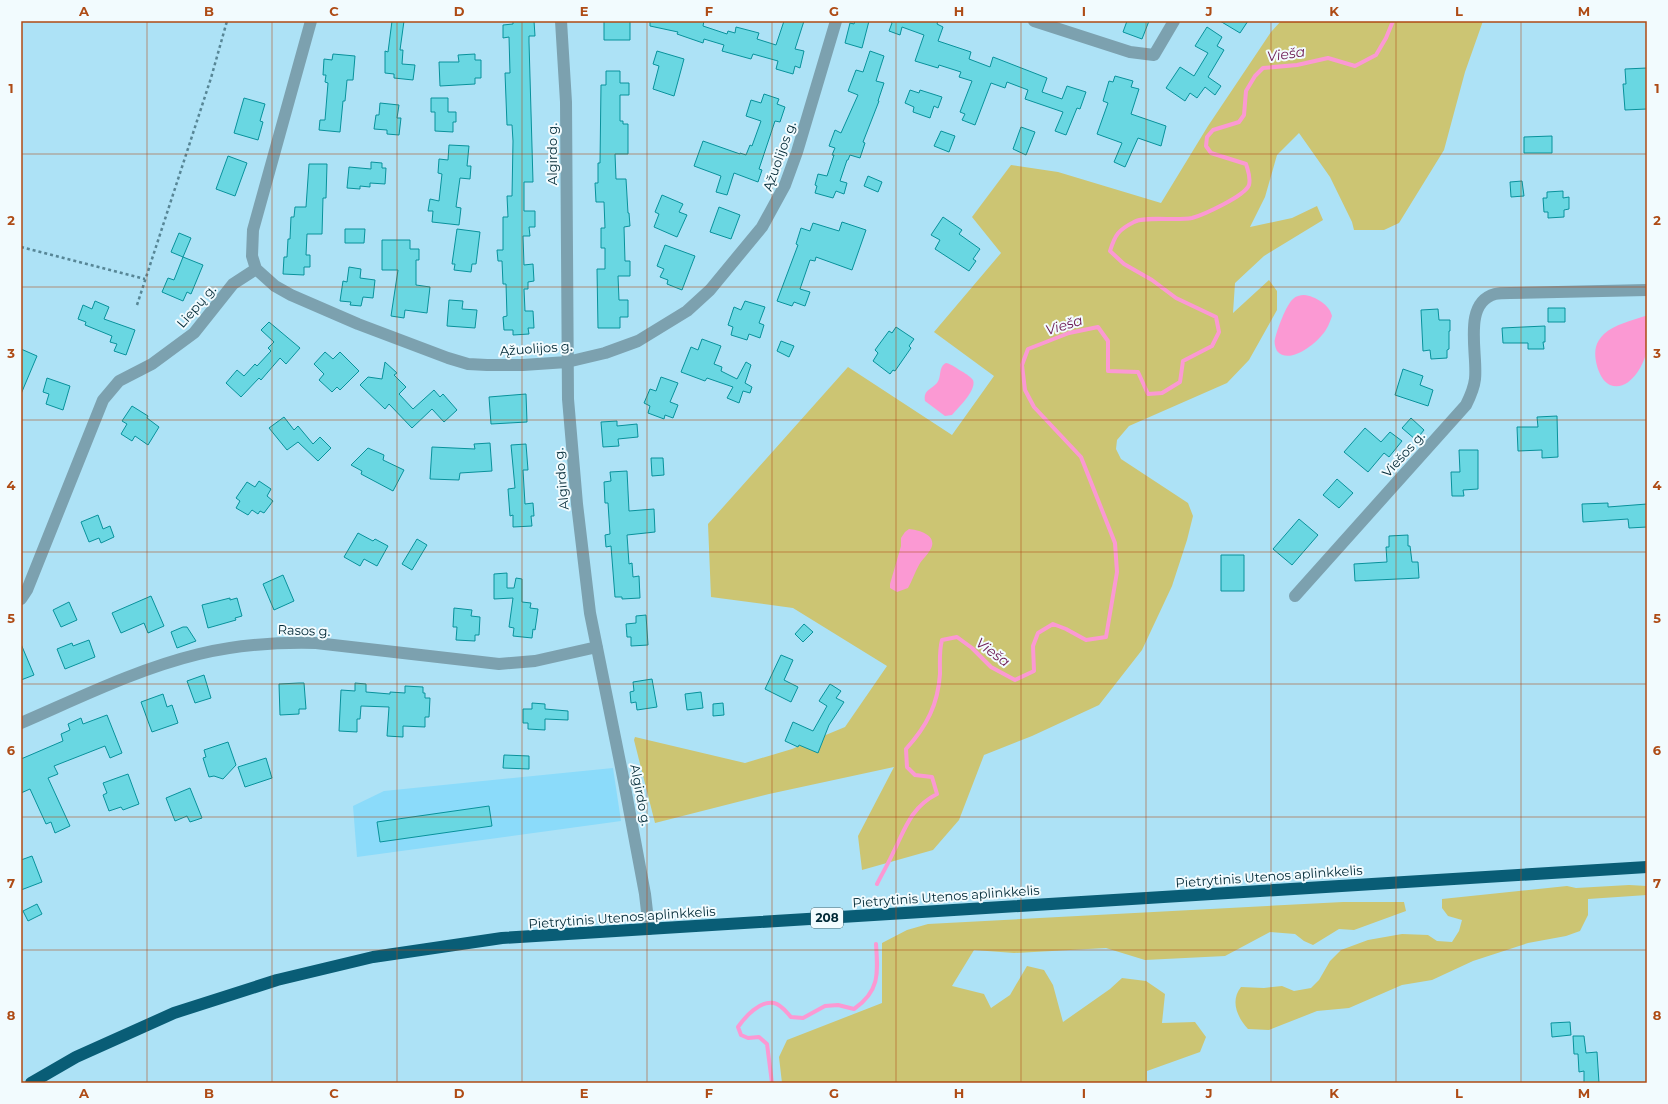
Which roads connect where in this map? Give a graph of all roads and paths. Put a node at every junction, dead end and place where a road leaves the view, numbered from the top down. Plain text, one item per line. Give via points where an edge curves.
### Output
1 (227, 21) edge
2 (311, 21) edge
3 (561, 21) edge
4 (836, 21) edge
5 (1034, 21) edge
6 (1174, 21) edge
7 (21, 248) edge
8 (256, 269) junction
9 (145, 279) junction
10 (1647, 290) edge
11 (137, 305) dead end
12 (567, 362) junction
13 (1295, 596) dead end
14 (21, 599) edge
15 (597, 647) junction
16 (21, 723) edge
17 (1647, 867) edge
18 (649, 929) junction
19 (31, 1083) edge

1 - 9 path via 211,78
2 - 8 street via 253,230 252,256
3 - 12 street, Algirdo g. via 566,102
4 - 12 street, Ąžuolijos g. via 785,184 762,227 745,249 710,290 687,311 663,327 638,341 605,353
5 - 6 street via 1130,52 1154,55
7 - 9 path
8 - 12 street, Ąžuolijos g. via 271,283 291,295 358,324 468,364 487,366
8 - 14 street, Liepų g. via 233,284 194,333 152,364 119,381 103,400
9 - 11 path
10 - 13 street, Viešos g. via 1494,294 1486,298 1477,307 1473,321 1475,380 1466,405
12 - 15 street, Algirdo g. via 577,504 590,613
15 - 16 street, Rasos g. via 535,661 499,664 316,643 260,644 200,654 141,672
15 - 18 street, Algirdo g. via 644,887
17 - 18 highway, Pietrytinis Utenos aplinkkelis / 208
18 - 19 highway, Pietrytinis Utenos aplinkkelis / 208 via 502,938 373,957 277,980 174,1013 76,1057

